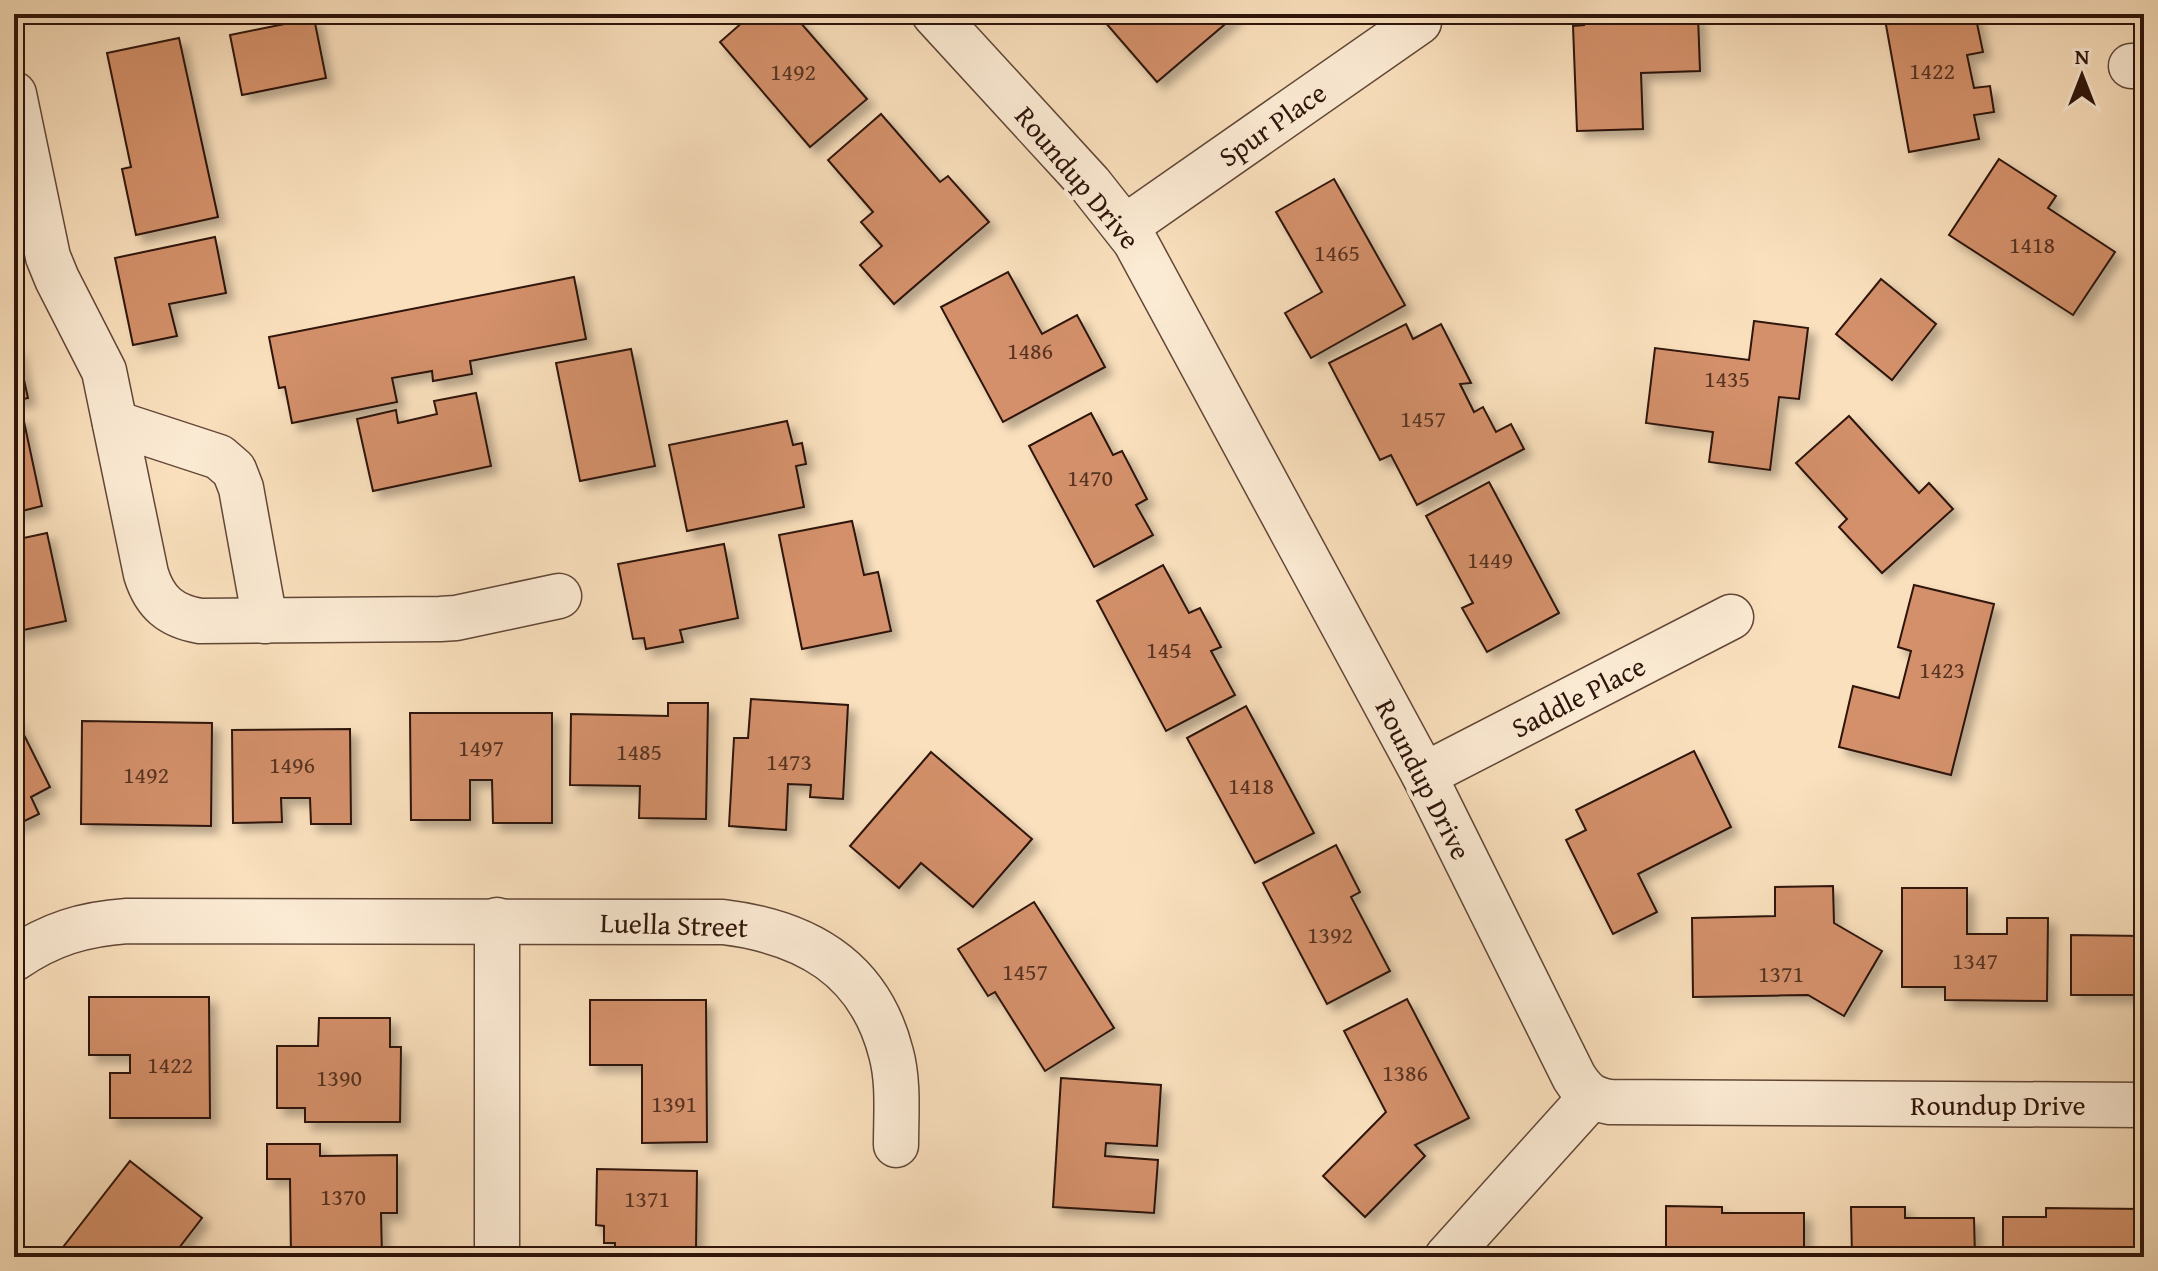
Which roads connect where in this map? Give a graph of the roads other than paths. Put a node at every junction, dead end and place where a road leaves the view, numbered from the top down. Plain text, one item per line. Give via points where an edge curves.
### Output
1 (934, 14) edge
2 (1419, 22) dead end
3 (14, 94) edge
4 (1125, 227) junction
5 (115, 423) junction
6 (559, 596) dead end
7 (1731, 617) dead end
8 (265, 621) junction
9 (1424, 775) junction
10 (497, 920) junction
11 (14, 959) edge
12 (1591, 1097) junction
13 (2144, 1105) edge
14 (896, 1145) dead end
15 (497, 1257) edge
16 (1447, 1257) edge

1 - 4 street, Roundup Drive
2 - 4 street, Spur Place
3 - 5 street via 52,268 104,371
4 - 9 street, Roundup Drive
5 - 8 street via 219,457 234,470
5 - 8 street via 146,574 158,602 200,621
6 - 8 street via 456,618
7 - 9 street, Saddle Place
9 - 12 street, Roundup Drive via 1574,1077
10 - 11 street, Luella Street via 95,923 62,932
10 - 14 street, Luella Street via 723,922 789,936 820,951 847,973 885,1032 896,1084
10 - 15 street
12 - 13 street, Roundup Drive via 1610,1102
12 - 16 street

